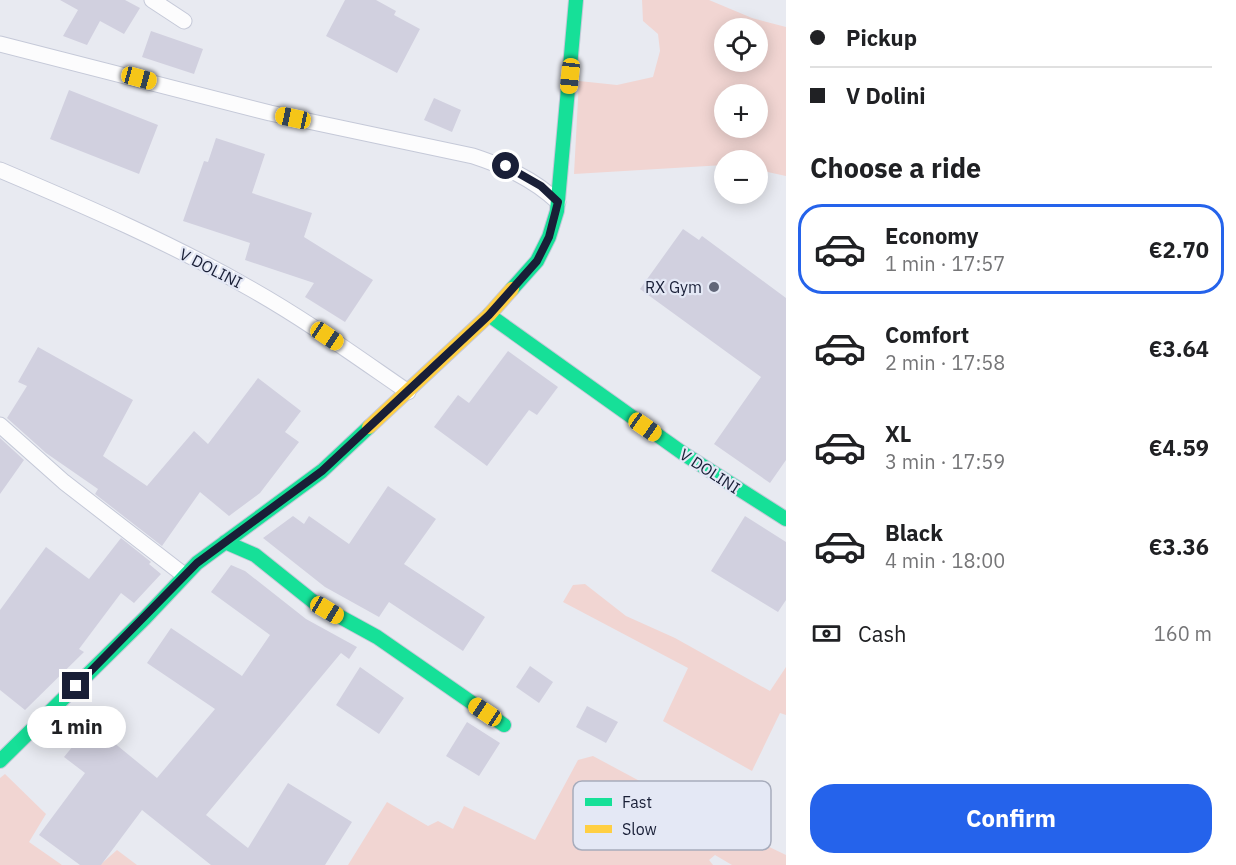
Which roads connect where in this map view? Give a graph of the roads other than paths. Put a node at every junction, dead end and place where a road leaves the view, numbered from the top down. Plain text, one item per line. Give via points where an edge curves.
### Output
1 (152, 0) edge
2 (576, 0) edge
3 (184, 21) dead end
4 (0, 44) edge
5 (0, 170) edge
6 (558, 202) junction
7 (489, 315) junction
8 (408, 392) junction
9 (0, 425) edge
10 (786, 519) edge
11 (225, 542) junction
12 (184, 575) junction
13 (504, 725) dead end
14 (0, 761) edge

1 - 3 lane
2 - 6 street
4 - 6 lane via 270,113 473,156 506,166 541,186
5 - 8 lane, V DOLINI via 149,236 251,289
6 - 7 street via 549,237 537,261
7 - 8 street
7 - 10 street, V DOLINI via 684,454
8 - 11 street via 322,471
9 - 12 lane via 64,482
11 - 12 street
11 - 13 street via 255,555 315,603 376,637
12 - 14 street

